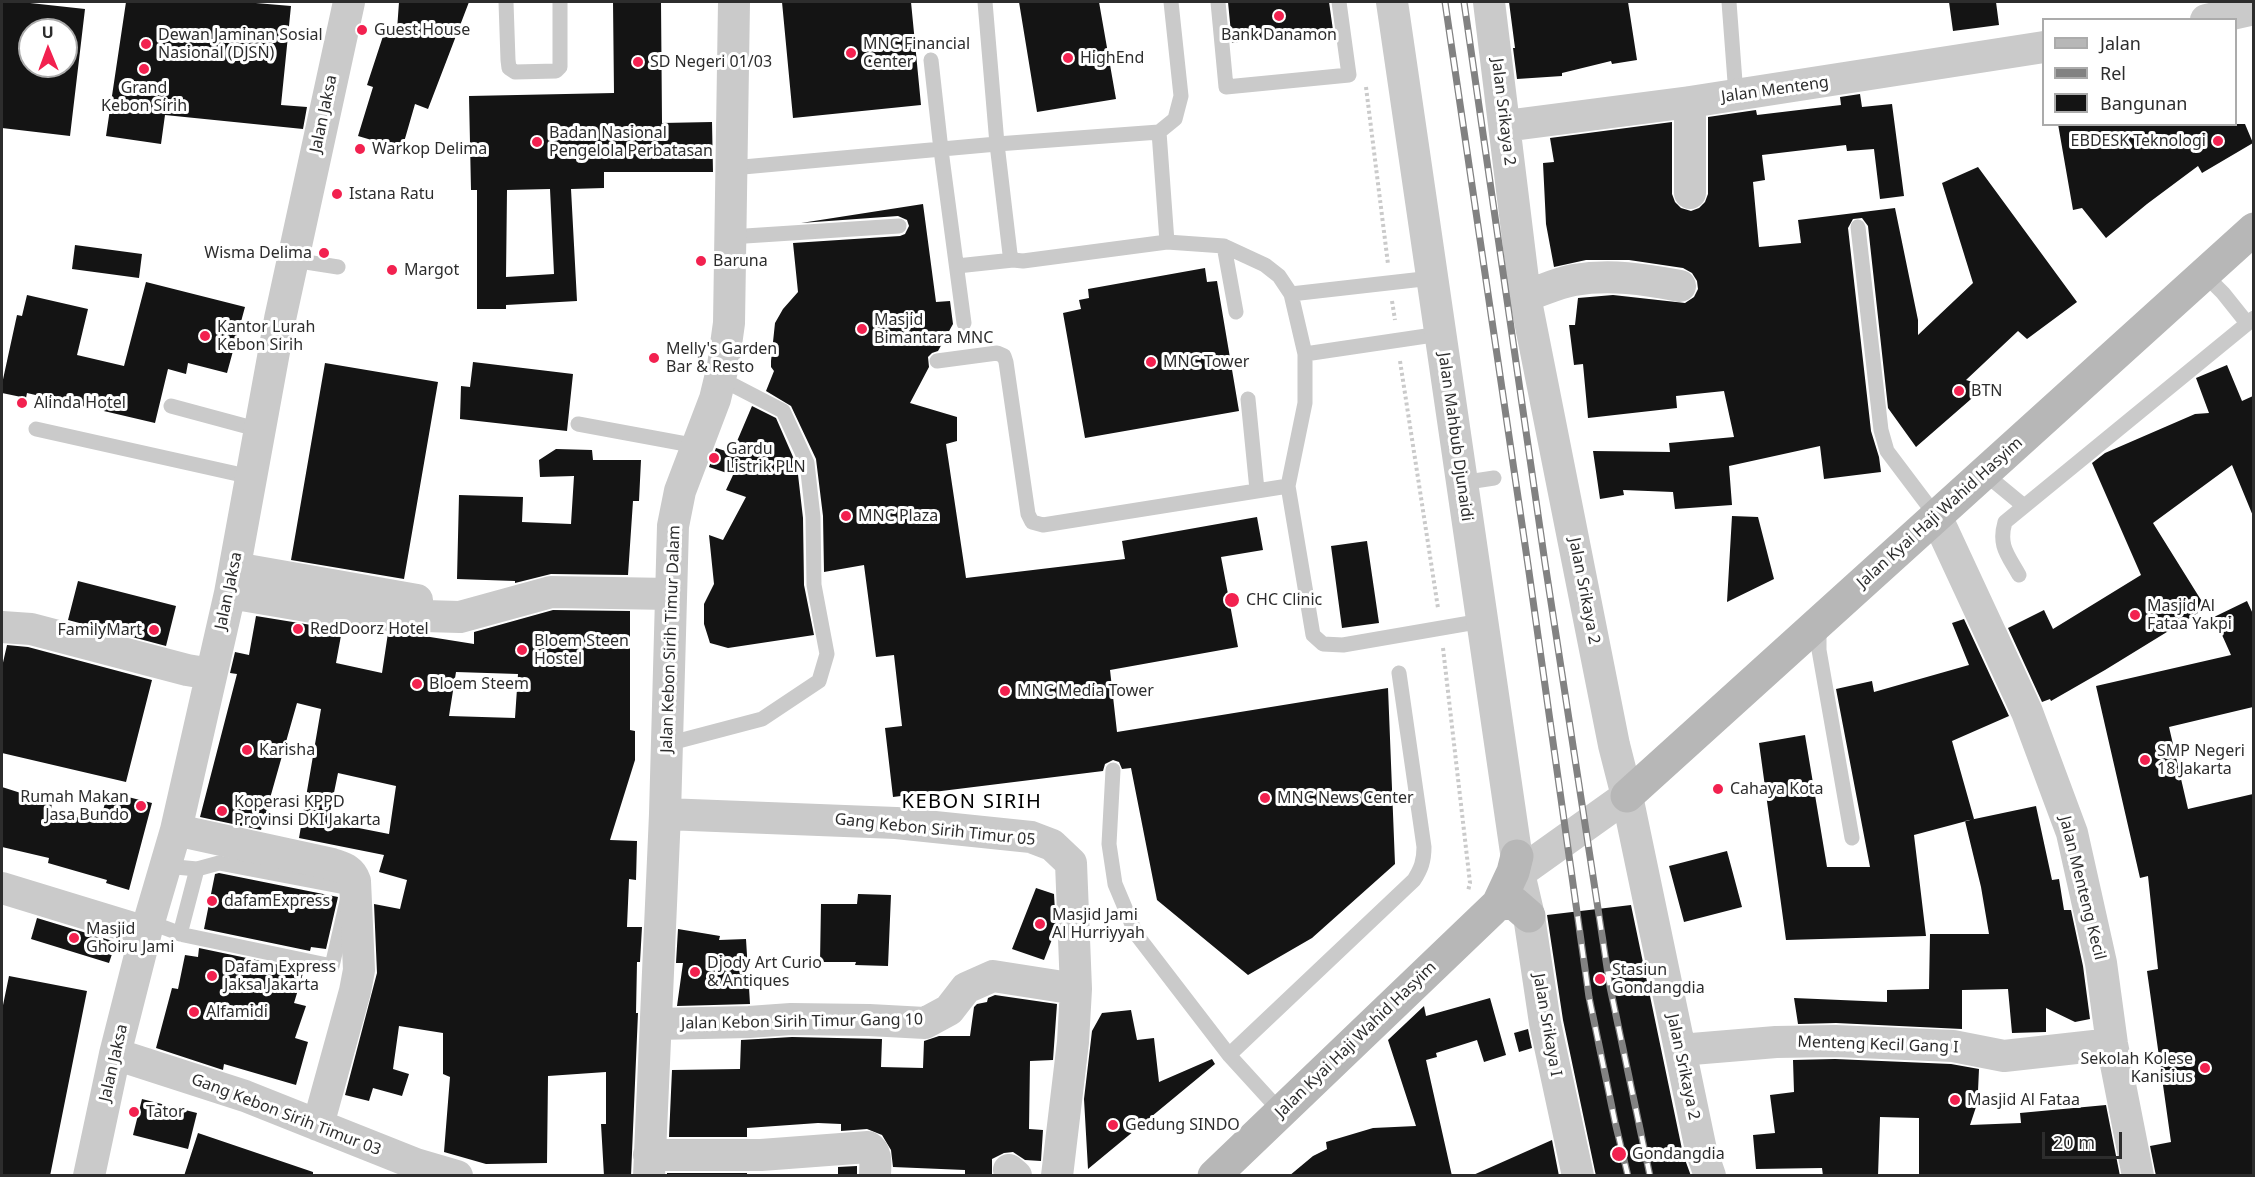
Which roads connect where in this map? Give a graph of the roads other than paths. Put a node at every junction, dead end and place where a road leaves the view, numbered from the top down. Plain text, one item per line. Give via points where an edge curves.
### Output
1 (349, 2) edge
2 (506, 2) edge
3 (560, 2) edge
4 (734, 2) edge
5 (985, 2) edge
6 (1172, 2) edge
7 (1218, 2) edge
8 (1339, 2) edge
9 (1392, 2) edge
10 (1489, 2) edge
11 (1729, 2) edge
12 (2253, 9) edge
13 (2215, 18) edge
14 (2042, 47) edge
15 (931, 60) dead end
16 (1736, 95) junction
17 (1690, 102) junction
18 (1505, 126) junction
19 (1160, 132) junction
20 (997, 144) junction
21 (941, 150) junction
22 (732, 168) junction
23 (1690, 193) dead end
24 (899, 226) dead end
25 (1858, 227) dead end
26 (2253, 229) edge
27 (730, 237) junction
28 (1167, 242) junction
29 (1224, 246) junction
30 (293, 260) junction
31 (1013, 260) junction
32 (957, 266) junction
33 (338, 267) dead end
34 (2204, 274) junction
35 (1432, 278) junction
36 (1680, 286) dead end
37 (1291, 294) junction
38 (1525, 296) junction
39 (1236, 312) dead end
40 (2250, 320) edge
41 (964, 323) dead end
42 (1440, 334) junction
43 (1305, 354) junction
44 (937, 361) dead end
45 (721, 375) junction
46 (1248, 399) dead end
47 (171, 406) dead end
48 (578, 424) dead end
49 (36, 429) dead end
50 (260, 430) junction
51 (697, 446) junction
52 (1984, 473) junction
53 (251, 477) junction
54 (1494, 478) dead end
55 (1461, 483) junction
56 (1288, 486) junction
57 (1257, 490) junction
58 (2024, 506) junction
59 (1936, 516) junction
60 (2019, 575) dead end
61 (232, 580) junction
62 (671, 594) junction
63 (418, 600) dead end
64 (1482, 621) junction
65 (1820, 622) junction
66 (2, 627) edge
67 (1399, 673) dead end
68 (211, 674) junction
69 (667, 744) junction
70 (1113, 770) dead end
71 (1627, 796) junction
72 (665, 814) junction
73 (176, 830) junction
74 (1852, 838) dead end
75 (1518, 865) junction
76 (165, 866) junction
77 (197, 869) junction
78 (2, 888) edge
79 (1498, 904) junction
80 (1529, 916) junction
81 (147, 927) junction
82 (180, 934) junction
83 (1076, 989) junction
84 (657, 1024) junction
85 (2112, 1044) junction
86 (1680, 1050) junction
87 (115, 1054) junction
88 (1229, 1055) junction
89 (1281, 1112) junction
90 (318, 1125) junction
91 (649, 1165) edge
92 (761, 1165) edge
93 (89, 1176) edge
94 (458, 1176) edge
95 (875, 1176) edge
96 (1057, 1176) edge
97 (1214, 1176) edge
98 (1578, 1176) edge
99 (1710, 1176) edge
100 (2138, 1176) edge

1 - 30 street, Jalan Jaksa
2 - 3 lane via 509,68 515,72 560,67
4 - 22 street, Jalan Kebon Sirih Timur Dalam
5 - 20 lane
6 - 19 lane via 1181,96 1174,119
7 - 8 lane via 1226,87 1349,75
9 - 35 street, Jalan Mahbub Djunaidi
10 - 18 street, Jalan Srikaya 2
11 - 16 lane
12 - 13 street
14 - 16 street, Jalan Menteng
15 - 21 lane
16 - 17 street, Jalan Menteng
17 - 18 street, Jalan Menteng
17 - 23 street
18 - 38 street, Jalan Srikaya 2
19 - 20 lane
19 - 28 lane
20 - 21 lane
20 - 31 lane
21 - 22 lane
21 - 32 lane
22 - 27 street, Jalan Kebon Sirih Timur Dalam
24 - 27 lane
25 - 59 lane via 1881,430 1887,451
26 - 34 street, Jalan Kyai Haji Wahid Hasyim
27 - 45 street, Jalan Kebon Sirih Timur Dalam via 729,323
28 - 29 lane
28 - 31 lane
29 - 37 lane via 1265,265 1279,276
29 - 39 lane
30 - 33 lane
30 - 50 street, Jalan Jaksa
31 - 32 lane
32 - 41 lane
34 - 40 lane
34 - 52 street, Jalan Kyai Haji Wahid Hasyim
35 - 37 lane
35 - 42 street, Jalan Mahbub Djunaidi
36 - 38 street via 1601,277 1571,281
37 - 43 lane
38 - 71 street, Jalan Srikaya 2
40 - 58 lane
42 - 43 lane
42 - 55 street, Jalan Mahbub Djunaidi
43 - 56 lane via 1305,403
44 - 57 lane via 998,353 1004,356 1032,522 1043,525
45 - 51 street, Jalan Kebon Sirih Timur Dalam
45 - 69 lane via 783,411 807,463 814,585 827,654 819,681 762,719
46 - 57 lane
47 - 50 lane
48 - 51 lane
49 - 53 lane
50 - 53 street, Jalan Jaksa
51 - 62 street, Jalan Kebon Sirih Timur Dalam via 680,491 673,526
52 - 58 lane
52 - 59 street, Jalan Kyai Haji Wahid Hasyim
53 - 61 street, Jalan Jaksa
54 - 55 lane
55 - 64 street, Jalan Mahbub Djunaidi
56 - 57 lane
56 - 64 lane via 1312,635 1323,645
58 - 60 lane via 2005,522 2001,536
59 - 65 street, Jalan Kyai Haji Wahid Hasyim
59 - 85 street, Jalan Menteng Kecil via 2027,712 2072,833 2101,963
61 - 62 street via 353,614 460,617 551,592
61 - 63 street
61 - 68 street, Jalan Jaksa
62 - 69 street, Jalan Kebon Sirih Timur Dalam
64 - 75 street, Jalan Mahbub Djunaidi
65 - 71 street, Jalan Kyai Haji Wahid Hasyim
65 - 74 lane via 1820,650
66 - 68 street via 31,629
67 - 88 lane via 1424,847 1420,871
68 - 73 street, Jalan Jaksa
69 - 72 street, Jalan Kebon Sirih Timur Dalam
70 - 88 lane via 1109,844 1115,884 1136,934
71 - 75 street
71 - 86 street, Jalan Srikaya 2
72 - 83 street, Gang Kebon Sirih Timur 05 via 896,823 1031,837 1052,845 1071,863
72 - 84 street, Jalan Kebon Sirih Timur Dalam
73 - 76 street, Jalan Jaksa
73 - 90 street via 332,864 352,874 358,970
75 - 79 street
75 - 80 street, Jalan Srikaya I
76 - 77 lane
76 - 81 street, Jalan Jaksa
77 - 82 lane
77 - 82 lane via 219,863 350,888 336,951 332,966
78 - 81 street
79 - 80 street via 1514,903
79 - 89 street, Jalan Kyai Haji Wahid Hasyim
80 - 98 street, Jalan Srikaya I via 1545,1023
81 - 82 lane
81 - 87 street, Jalan Jaksa
83 - 84 street, Jalan Kebon Sirih Timur Gang 10 via 993,976 966,988 949,1010 925,1023 791,1019
83 - 96 street, Gang Kebon Sirih Timur 05
84 - 91 street, Jalan Kebon Sirih Timur Dalam
85 - 86 street, Menteng Kecil Gang I via 2004,1056 1953,1046 1835,1041
85 - 100 street, Jalan Menteng Kecil
86 - 99 street, Jalan Srikaya 2
87 - 90 street, Gang Kebon Sirih Timur 03 via 245,1096
87 - 93 street, Jalan Jaksa
88 - 89 lane
89 - 97 street, Jalan Kyai Haji Wahid Hasyim
90 - 94 street, Gang Kebon Sirih Timur 03 via 416,1164
91 - 92 street
92 - 95 street via 868,1147 876,1157

